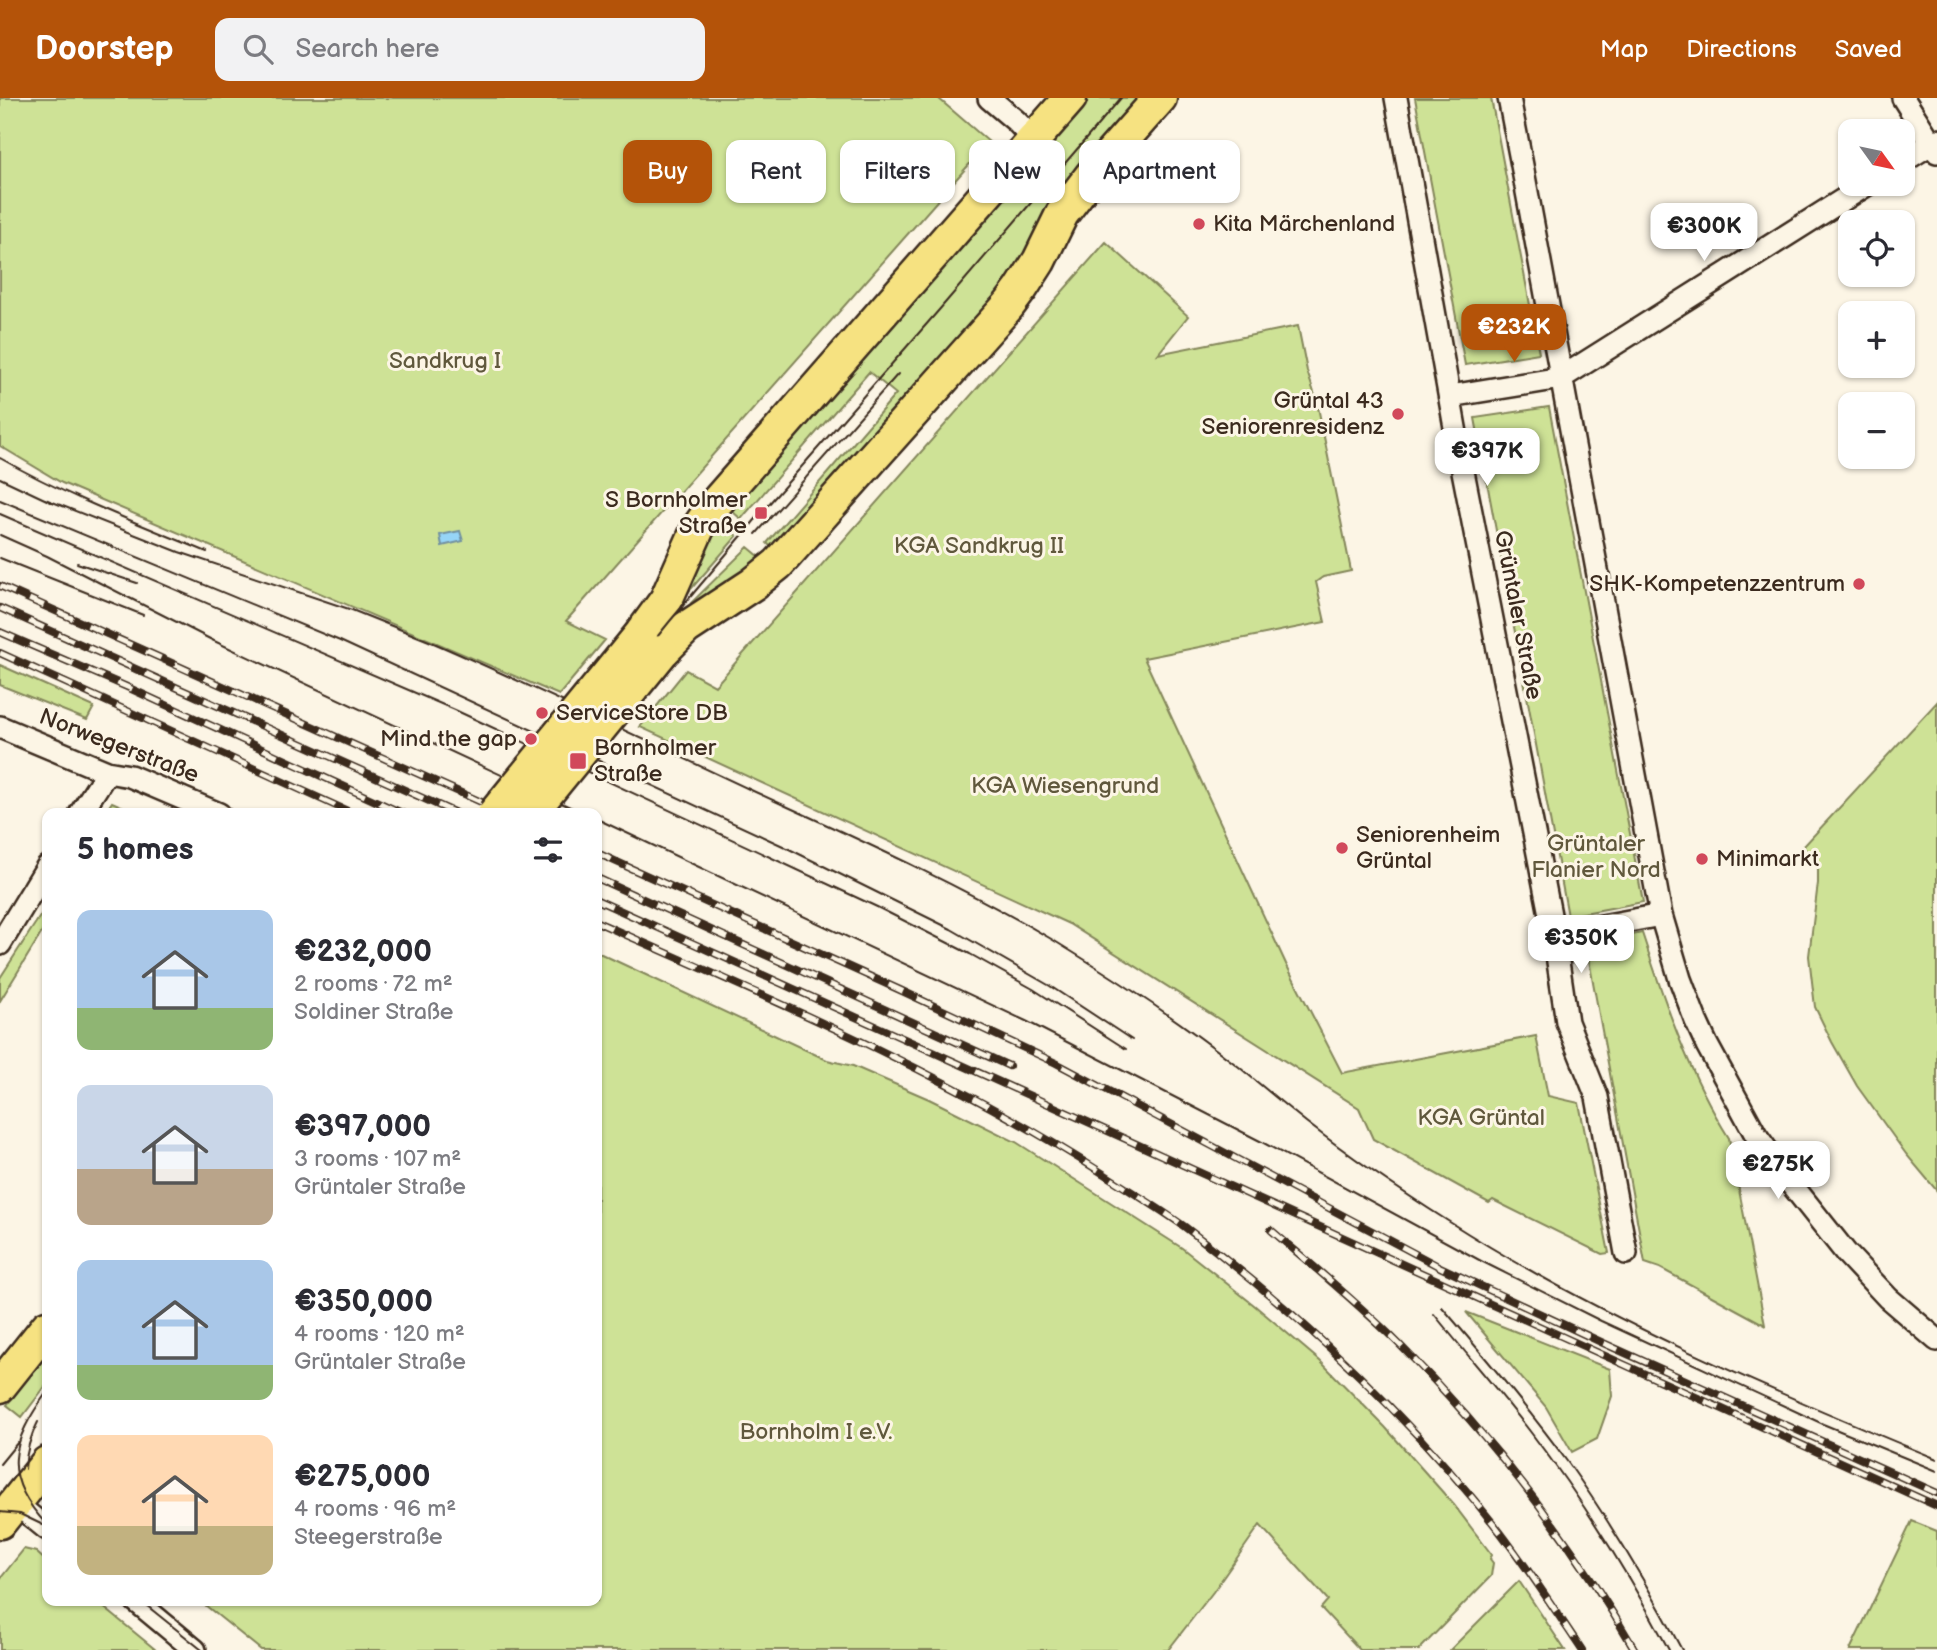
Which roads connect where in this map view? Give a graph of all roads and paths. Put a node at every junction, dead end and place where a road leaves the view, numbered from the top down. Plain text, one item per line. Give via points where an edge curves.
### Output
1 (989, 98) edge
2 (1070, 98) edge
3 (1160, 98) edge
4 (1396, 98) edge
5 (1509, 98) edge
6 (1903, 98) edge
7 (1033, 139) junction
8 (1935, 145) edge
9 (1915, 155) edge
10 (1849, 196) edge
11 (1561, 378) junction
12 (1450, 396) junction
13 (652, 643) junction
14 (0, 727) edge
15 (107, 772) junction
16 (84, 808) edge
17 (205, 808) edge
18 (500, 808) edge
19 (534, 808) edge
20 (42, 875) edge
21 (1661, 915) junction
22 (1553, 935) junction
23 (0, 944) edge
24 (1626, 1253) dead end
25 (42, 1333) edge
26 (1937, 1340) edge
27 (0, 1386) edge
28 (42, 1468) edge
29 (5, 1506) edge
30 (42, 1526) edge
31 (142, 1606) edge
32 (195, 1650) edge

1 - 7 street
2 - 7 main road
3 - 13 main road via 1062,214 1009,305 778,564 686,628
4 - 12 street, Grüntaler Straße
5 - 11 street
6 - 8 street
7 - 13 main road via 714,505 698,528
8 - 9 street
10 - 11 street
11 - 12 street
11 - 21 street
12 - 22 street, Grüntaler Straße
13 - 18 main road, bridge
13 - 19 main road, bridge
14 - 15 street, Norwegerstraße
15 - 16 street
15 - 17 street, Norwegerstraße via 130,776
20 - 23 street
21 - 22 street
21 - 26 street via 1696,1021 1756,1135 1846,1253 1888,1298
22 - 24 street, Grüntaler Straße via 1567,1022 1597,1097
25 - 27 main road
28 - 29 main road
29 - 30 street
31 - 32 street

